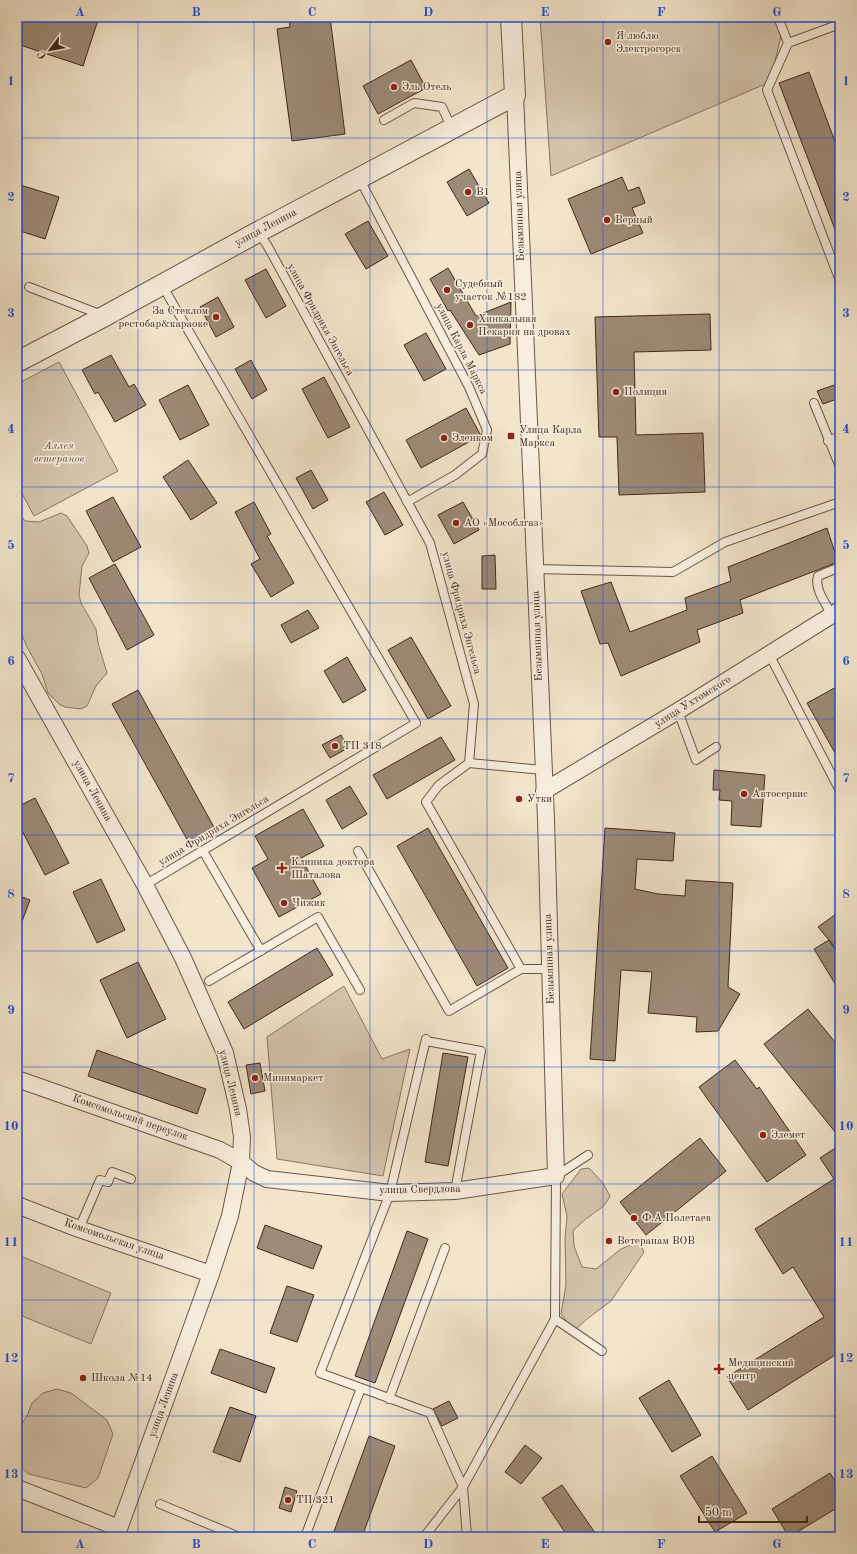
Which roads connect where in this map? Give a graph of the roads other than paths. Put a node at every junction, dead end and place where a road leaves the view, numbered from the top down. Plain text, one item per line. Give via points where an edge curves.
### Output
1 (511, 17) edge
2 (778, 17) edge
3 (840, 24) edge
4 (788, 43) junction
5 (515, 95) junction
6 (384, 120) dead end
7 (452, 130) junction
8 (359, 178) junction
9 (258, 232) junction
10 (840, 281) edge
11 (162, 285) junction
12 (29, 287) dead end
13 (105, 316) junction
14 (17, 362) edge
15 (814, 403) dead end
16 (840, 436) edge
17 (828, 441) junction
18 (840, 467) edge
19 (407, 502) junction
20 (840, 502) edge
21 (840, 567) edge
22 (535, 569) junction
23 (836, 613) edge
24 (769, 654) junction
25 (17, 658) edge
26 (678, 710) junction
27 (716, 747) dead end
28 (469, 763) junction
29 (543, 770) junction
30 (544, 791) junction
31 (840, 791) edge
32 (203, 851) junction
33 (358, 851) dead end
34 (145, 886) junction
35 (261, 951) junction
36 (521, 969) junction
37 (550, 969) junction
38 (208, 981) dead end
39 (360, 990) dead end
40 (17, 1079) edge
41 (588, 1155) dead end
42 (240, 1162) junction
43 (556, 1176) junction
44 (131, 1179) dead end
45 (455, 1191) junction
46 (390, 1193) junction
47 (17, 1205) edge
48 (79, 1228) junction
49 (445, 1248) dead end
50 (211, 1274) junction
51 (555, 1319) junction
52 (602, 1351) dead end
53 (361, 1388) junction
54 (389, 1399) junction
55 (463, 1487) junction
56 (17, 1488) edge
57 (160, 1504) dead end
58 (117, 1532) edge
59 (236, 1537) edge
60 (305, 1537) edge
61 (424, 1537) edge
62 (467, 1537) edge

1 - 5 street
2 - 4 lane
3 - 4 lane
4 - 10 lane via 767,90
5 - 7 street, улица Ленина
5 - 22 street, Безымянная улица
6 - 7 lane via 414,103 442,107
7 - 8 street, улица Ленина
8 - 9 street, улица Ленина
8 - 19 lane, улица Карла Маркса via 469,387 487,430 482,454 456,475
9 - 11 street, улица Ленина
9 - 19 lane, улица Фридриха Энгельса
11 - 13 street, улица Ленина
11 - 32 lane, улица Фридриха Энгельса via 416,723
12 - 13 lane
13 - 14 street, улица Ленина
15 - 17 lane
16 - 17 lane
17 - 18 lane
19 - 28 lane, улица Фридриха Энгельса via 430,543 474,704
20 - 22 lane via 725,542 673,572
21 - 23 lane via 818,576 816,582 819,591
22 - 29 street, Безымянная улица
23 - 24 street, улица Ухтомского
24 - 26 street, улица Ухтомского
24 - 31 lane
25 - 34 street, улица Ленина
26 - 27 lane via 696,760
26 - 30 street, улица Ухтомского
28 - 29 lane
28 - 36 lane via 439,786 426,802
29 - 30 street, Безымянная улица
30 - 37 street, Безымянная улица
32 - 34 lane, улица Фридриха Энгельса
32 - 35 lane
33 - 36 lane via 449,1011
34 - 42 street, улица Ленина via 183,958 225,1053 242,1137
35 - 38 lane
35 - 39 lane via 318,917
36 - 37 lane
37 - 43 street, Безымянная улица
40 - 42 street, Комсомольский переулок via 220,1150
41 - 43 lane
42 - 46 street, улица Свердлова via 267,1179
42 - 50 street, улица Ленина via 230,1216
43 - 45 street, улица Свердлова
43 - 51 lane
44 - 48 lane via 112,1172 108,1182 100,1180
45 - 46 street, улица Свердлова
45 - 46 lane via 481,1051 426,1040
46 - 53 lane via 320,1373
47 - 48 street, Комсомольская улица
48 - 50 street, Комсомольская улица
49 - 54 lane
50 - 58 street, улица Ленина
51 - 52 lane
51 - 55 lane
53 - 54 lane
53 - 60 lane
54 - 55 lane via 430,1412
55 - 61 lane
55 - 62 lane
56 - 58 street
57 - 59 lane

